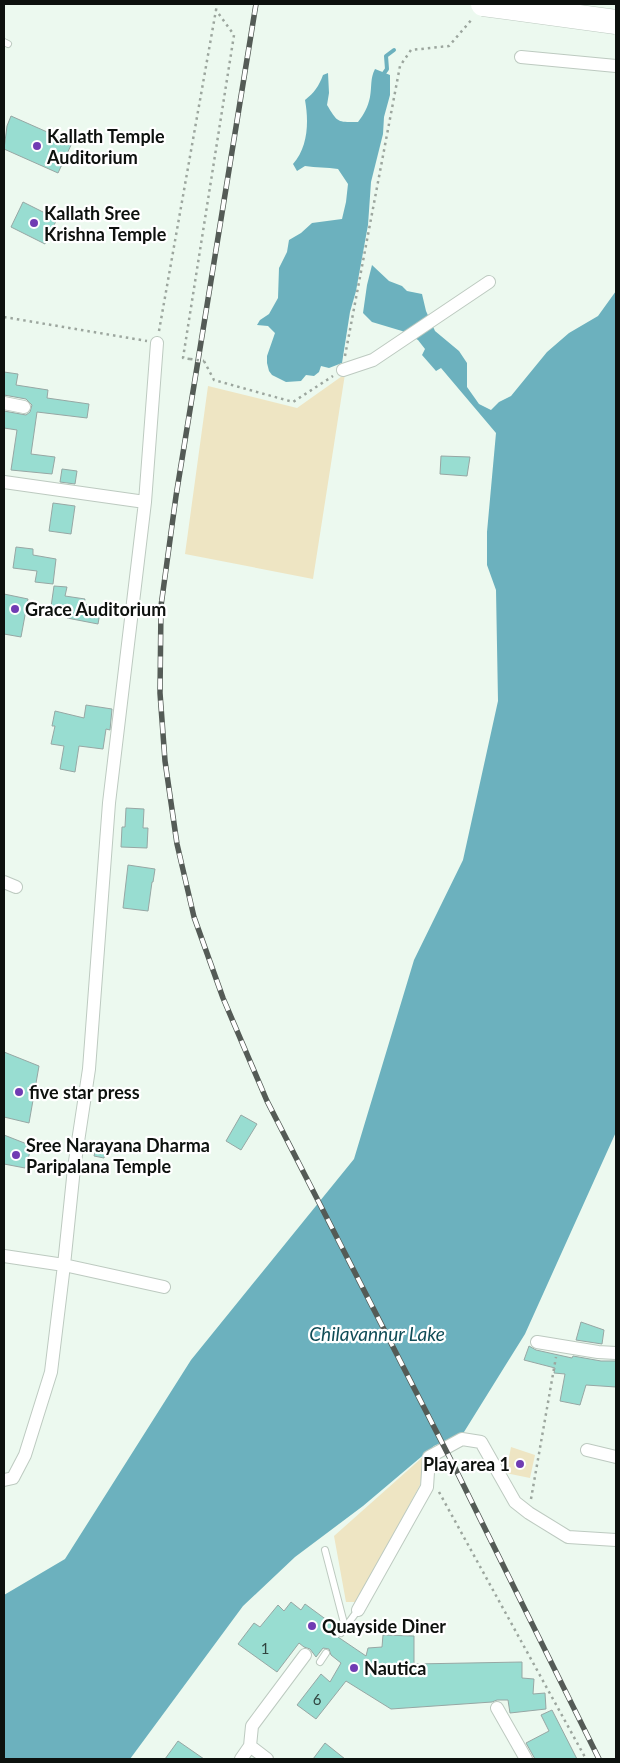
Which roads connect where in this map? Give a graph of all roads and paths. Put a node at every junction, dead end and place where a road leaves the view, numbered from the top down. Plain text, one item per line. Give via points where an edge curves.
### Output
1 (217, 4) edge
2 (216, 10) junction
3 (478, 11) edge
4 (616, 22) edge
5 (521, 57) dead end
6 (616, 66) edge
7 (489, 282) dead end
8 (4, 317) edge
9 (157, 343) junction
10 (343, 370) junction
11 (4, 403) edge
12 (24, 407) dead end
13 (4, 482) edge
14 (144, 502) junction
15 (4, 882) edge
16 (16, 887) dead end
17 (4, 1256) edge
18 (64, 1265) junction
19 (164, 1287) dead end
20 (537, 1342) dead end
21 (558, 1346) junction
22 (616, 1353) edge
23 (587, 1450) dead end
24 (616, 1457) edge
25 (428, 1473) junction
26 (4, 1480) edge
27 (529, 1513) junction
28 (616, 1540) edge
29 (325, 1550) dead end
30 (358, 1610) joint
31 (326, 1653) dead end
32 (305, 1655) dead end
33 (320, 1662) dead end
34 (497, 1708) dead end
35 (250, 1746) junction
36 (241, 1759) edge
37 (267, 1759) edge
38 (526, 1759) edge
39 (586, 1759) edge

1 - 2 path
2 - 9 path
2 - 10 path, bridge via 234,35 182,358 204,361 214,380 293,402
3 - 4 highway, bridge
3 - 10 path via 450,46 412,50 400,66
5 - 6 street
7 - 10 street via 373,360
8 - 9 path
9 - 14 street
11 - 12 street
13 - 14 street
14 - 18 street via 109,803 89,1069
15 - 16 street
17 - 18 street
18 - 19 street
18 - 26 street via 51,1372 25,1455 13,1478
20 - 21 street
21 - 22 street
21 - 27 path
23 - 24 street
25 - 27 street via 429,1457 462,1438 481,1442 515,1502
25 - 30 street via 427,1487
25 - 39 path
27 - 28 street via 568,1537
29 - 30 lane via 343,1630
31 - 33 lane
32 - 35 street via 252,1726
34 - 38 street
35 - 36 street
35 - 37 street

